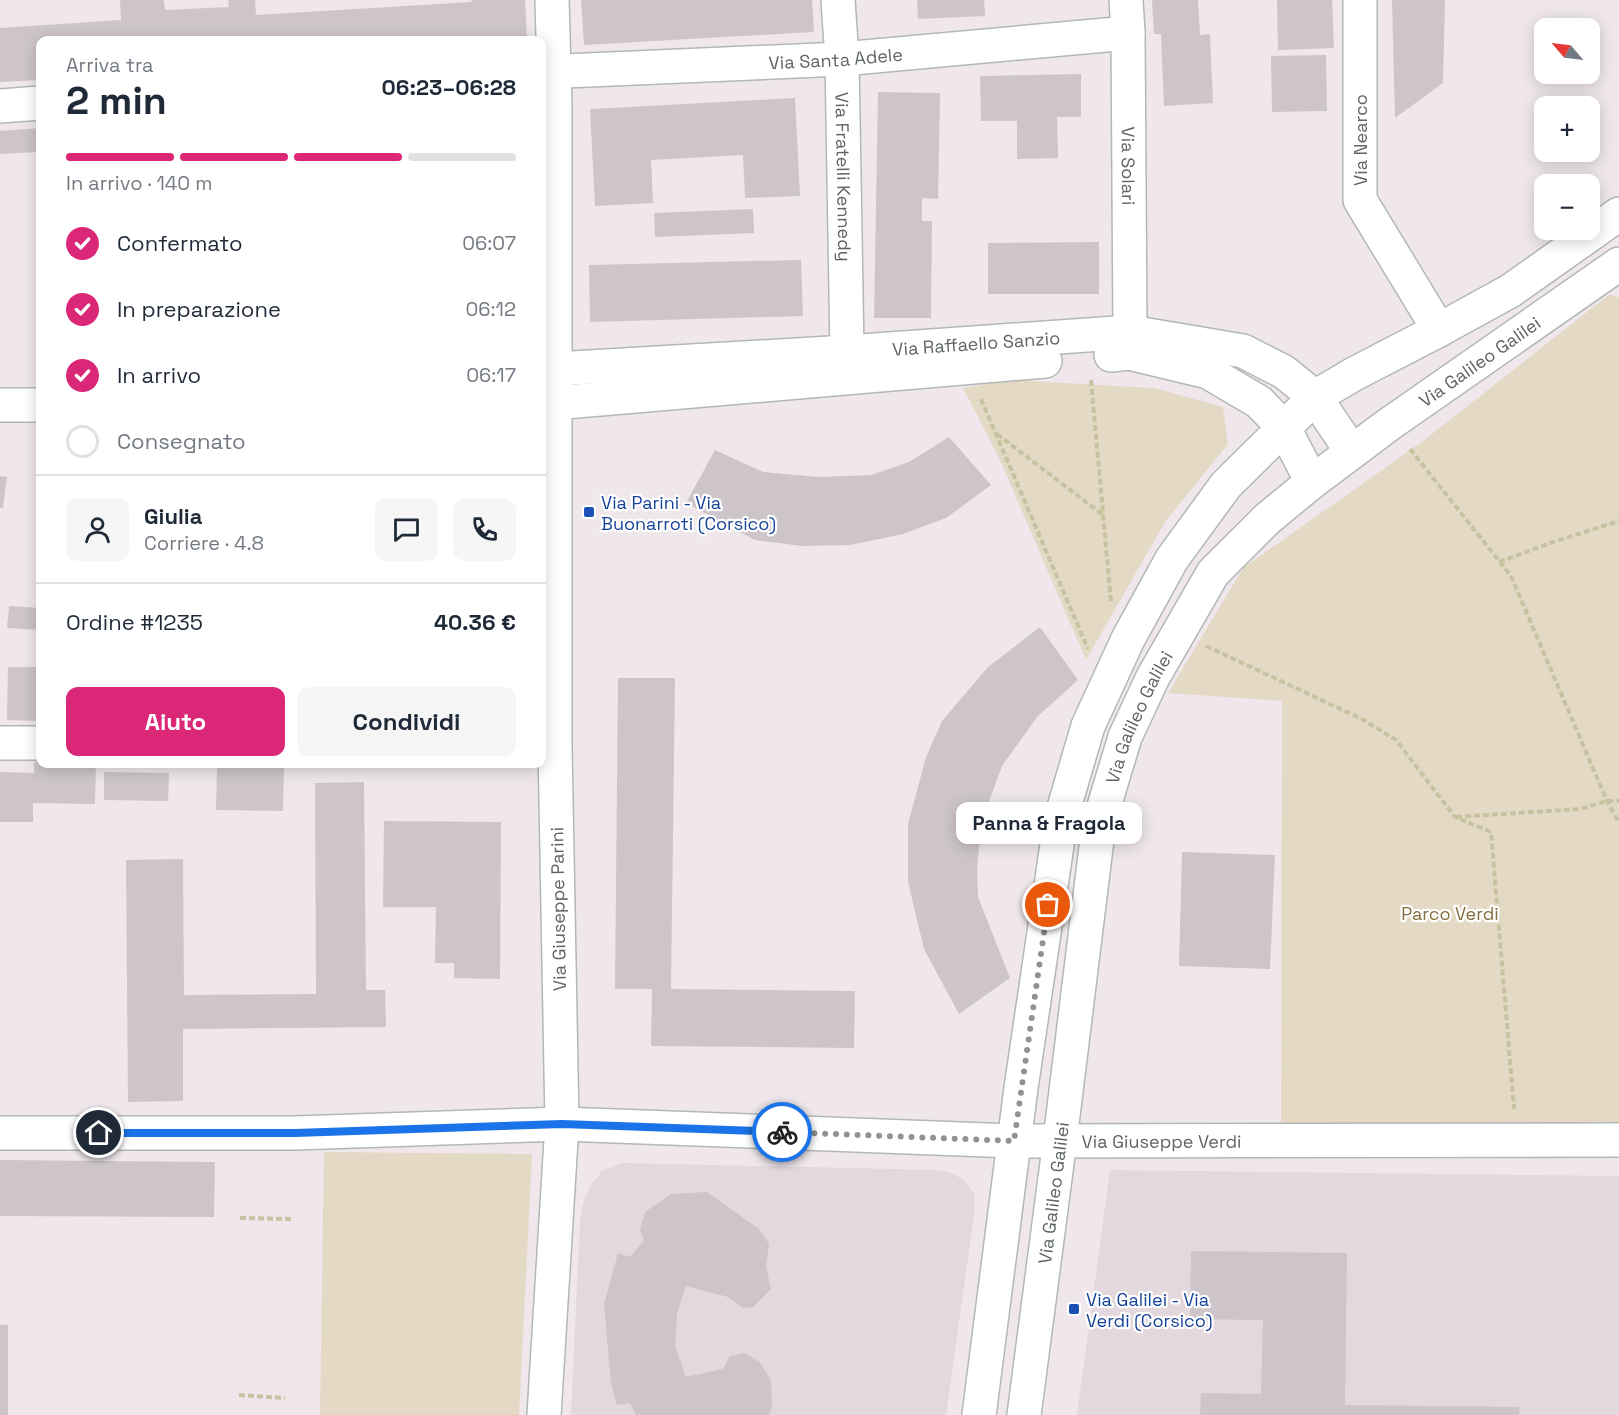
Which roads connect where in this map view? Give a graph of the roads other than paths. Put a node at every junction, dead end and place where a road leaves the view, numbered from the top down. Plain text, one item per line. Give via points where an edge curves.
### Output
1 (552, 0) edge
2 (838, 0) edge
3 (1126, 0) edge
4 (1360, 0) edge
5 (1128, 33) junction
6 (842, 59) junction
7 (548, 72) edge
8 (36, 103) edge
9 (0, 106) edge
10 (1619, 214) edge
11 (1619, 265) edge
12 (1439, 330) junction
13 (1130, 332) junction
14 (847, 352) junction
15 (555, 369) junction
16 (1315, 397) junction
17 (548, 404) edge
18 (0, 405) edge
19 (36, 405) edge
20 (1284, 428) junction
21 (1352, 452) junction
22 (1312, 482) junction
23 (0, 743) edge
24 (36, 743) edge
25 (548, 746) edge
26 (562, 1124) junction
27 (0, 1133) edge
28 (1060, 1140) junction
29 (1619, 1140) edge
30 (1014, 1141) junction
31 (544, 1415) edge
32 (979, 1415) edge
33 (1024, 1415) edge

1 - 7 street, Via Giuseppe Parini
2 - 6 street, Via Fratelli Kennedy
3 - 5 street, Via Solari
4 - 12 street, Via Nearco via 1360,200
5 - 6 street, Via Santa Adele
5 - 13 street, Via Solari
6 - 7 street, Via Santa Adele
6 - 14 street, Via Fratelli Kennedy
7 - 15 street, Via Giuseppe Parini
8 - 9 street
10 - 12 street via 1510,291
11 - 21 street, Via Galileo Galilei
12 - 16 street
13 - 14 street, Via Raffaello Sanzio
13 - 16 street, Via Raffaello Sanzio via 1243,351 1284,372
14 - 15 street, Via Raffaello Sanzio
15 - 17 street, Via Giuseppe Parini
16 - 20 street
16 - 21 street, Via Raffaello Sanzio
17 - 20 street, Via Raffaello Sanzio via 1128,353 1208,372 1259,402
17 - 25 street, Via Giuseppe Parini
18 - 19 street
20 - 22 street, Via Raffaello Sanzio
20 - 30 street via 1226,485 1173,558 1123,649 1088,726 1061,818
21 - 22 street, Via Galileo Galilei
22 - 28 street, Via Galileo Galilei via 1266,519 1213,573 1153,677 1125,737 1099,823
23 - 24 street
25 - 26 street, Via Giuseppe Parini
26 - 27 street, Via Giuseppe Verdi via 295,1133
26 - 30 street, Via Giuseppe Verdi
26 - 31 street, Via Giuseppe Parini
28 - 29 street, Via Giuseppe Verdi
28 - 30 street, Via Giuseppe Verdi
28 - 33 street, Via Galileo Galilei
30 - 32 street

